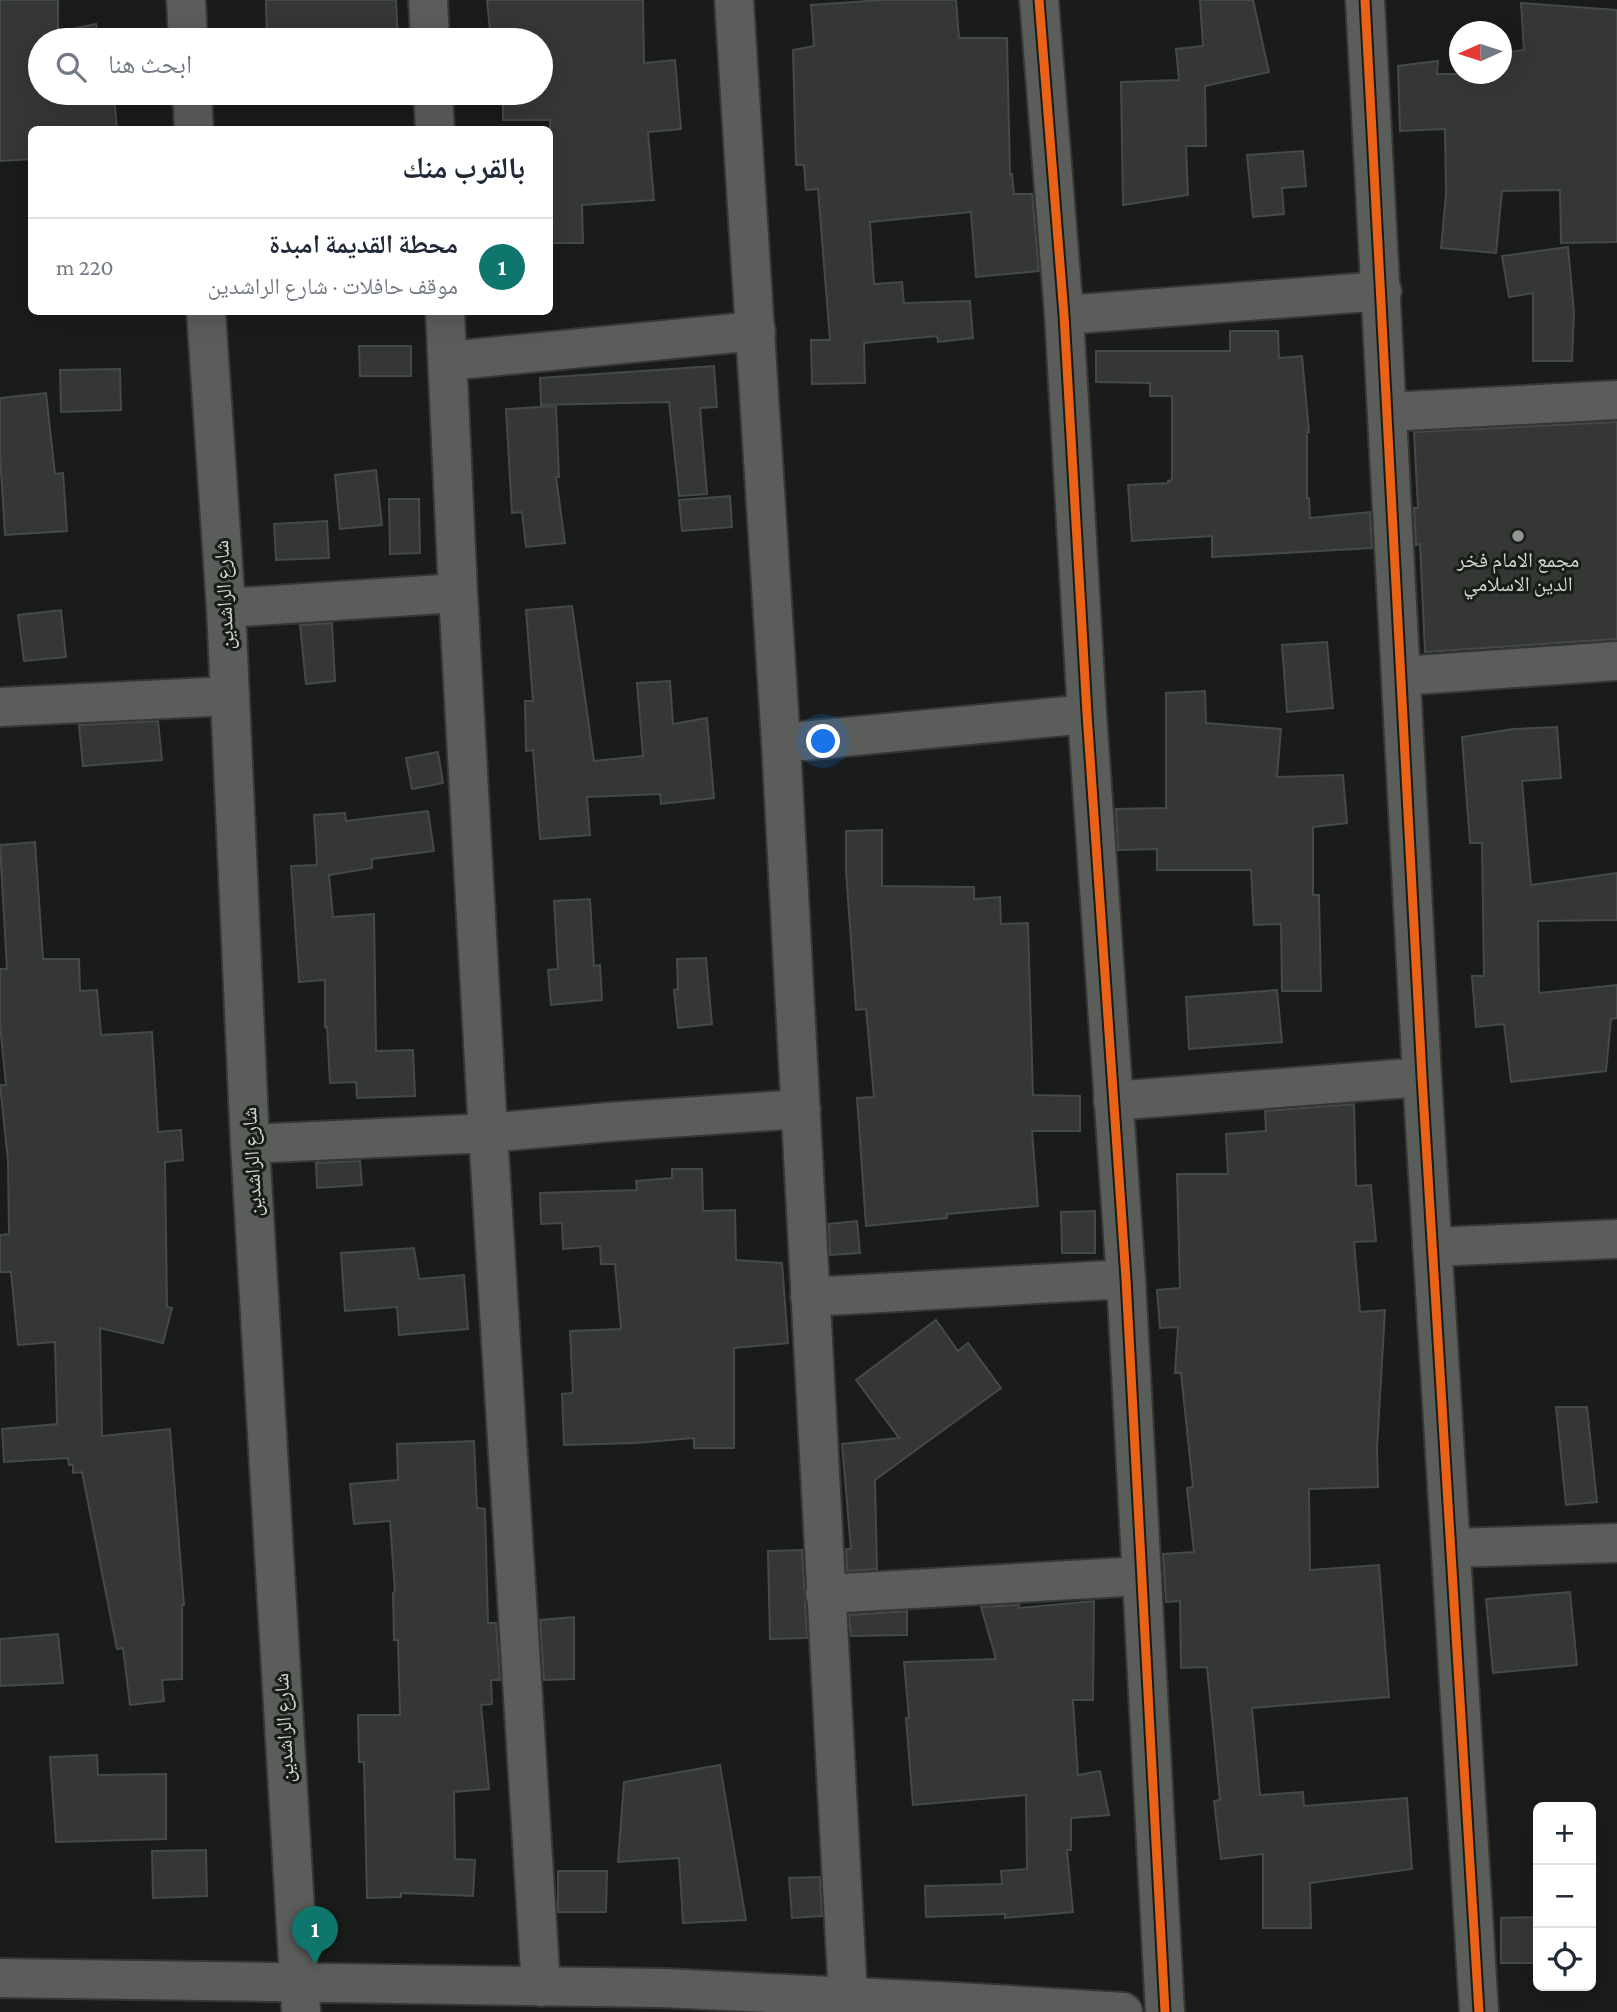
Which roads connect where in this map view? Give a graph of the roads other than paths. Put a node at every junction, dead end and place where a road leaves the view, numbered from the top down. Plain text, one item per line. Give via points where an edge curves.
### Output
1 (186, 0) edge
2 (428, 0) edge
3 (734, 0) edge
4 (1039, 0) edge
5 (1365, 0) edge
6 (187, 28) edge
7 (429, 28) edge
8 (193, 105) edge
9 (434, 105) edge
10 (194, 126) edge
11 (435, 126) edge
12 (1382, 290) junction
13 (206, 315) edge
14 (445, 315) edge
15 (1064, 315) junction
16 (756, 331) junction
17 (448, 361) junction
18 (1617, 400) edge
19 (1387, 412) junction
20 (457, 593) junction
21 (226, 608) junction
22 (1617, 661) edge
23 (1401, 676) junction
24 (230, 696) junction
25 (0, 707) edge
26 (1087, 714) junction
27 (781, 743) junction
28 (1422, 1077) junction
29 (1114, 1101) junction
30 (801, 1109) junction
31 (488, 1133) junction
32 (250, 1144) junction
33 (1617, 1239) edge
34 (1432, 1247) junction
35 (1125, 1279) junction
36 (810, 1297) junction
37 (1617, 1543) edge
38 (1452, 1548) junction
39 (1142, 1576) junction
40 (825, 1594) junction
41 (0, 1978) edge
42 (541, 1987) junction
43 (300, 1997) edge
44 (848, 1997) junction
45 (663, 2000) edge
46 (958, 2007) edge
47 (1123, 2012) edge
48 (1165, 2012) edge
49 (1479, 2012) edge

1 - 6 street
2 - 7 street
3 - 16 street
4 - 15 street
5 - 12 street
8 - 10 street
9 - 11 street
12 - 15 street
12 - 19 street
13 - 21 street, شارع الراشدين
14 - 17 street
15 - 26 street
16 - 17 street
16 - 27 street
17 - 20 street
18 - 19 street
19 - 23 street
20 - 21 street
20 - 31 street
21 - 24 street, شارع الراشدين
22 - 23 street
23 - 28 street
24 - 25 street
24 - 32 street, شارع الراشدين
26 - 27 street
26 - 29 street
27 - 30 street
28 - 29 street
28 - 34 street
29 - 35 street
30 - 31 street
30 - 36 street
31 - 32 street
31 - 42 street
32 - 43 street, شارع الراشدين
33 - 34 street
34 - 38 street
35 - 36 street
35 - 39 street
36 - 40 street
37 - 38 street
38 - 49 street
39 - 40 street
39 - 48 street
40 - 44 street
41 - 43 street
42 - 43 street
42 - 45 street
44 - 45 street
44 - 46 street
46 - 47 street

